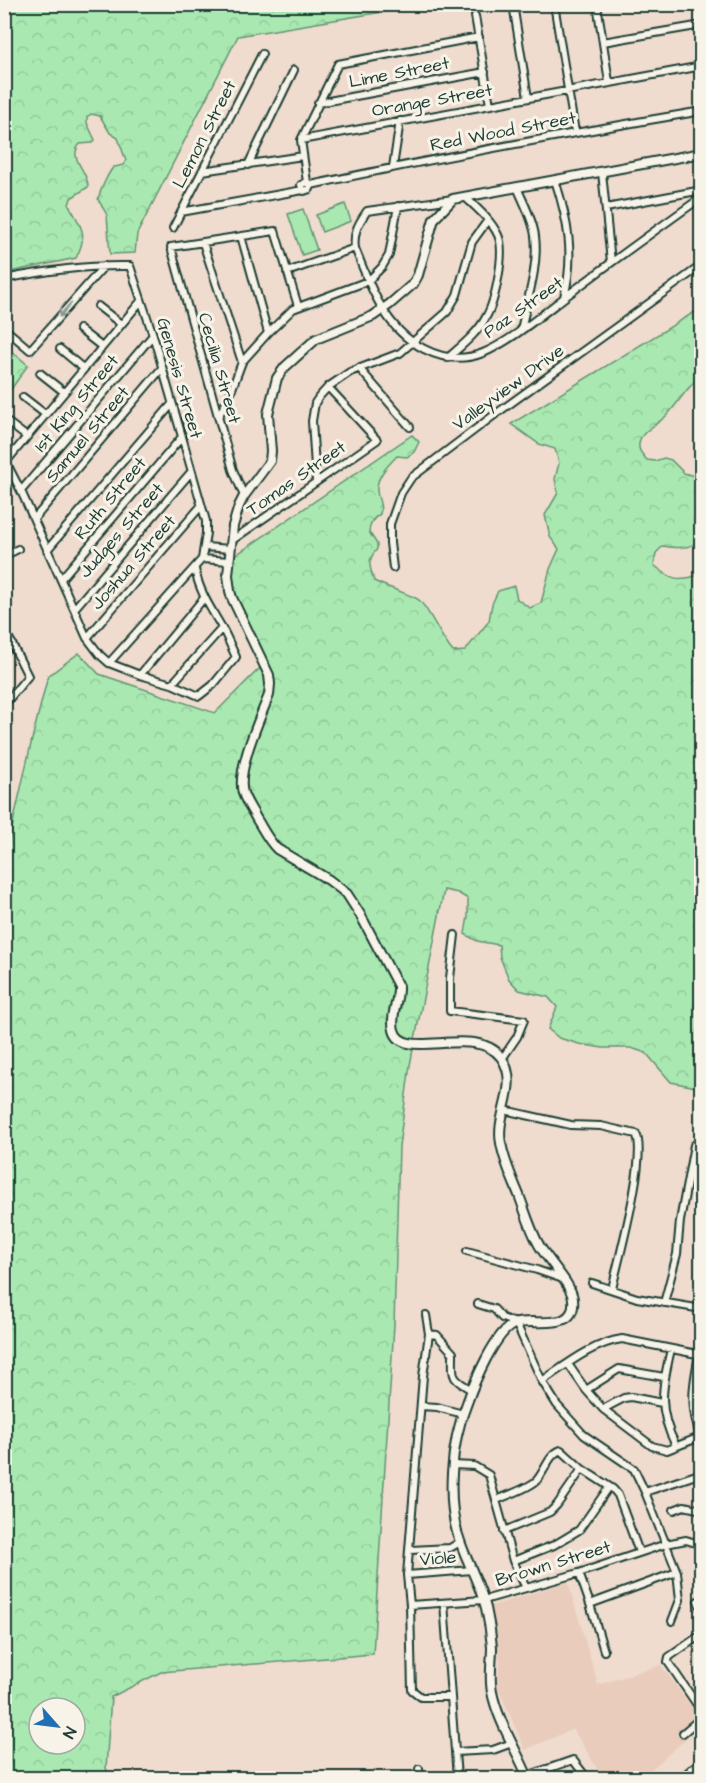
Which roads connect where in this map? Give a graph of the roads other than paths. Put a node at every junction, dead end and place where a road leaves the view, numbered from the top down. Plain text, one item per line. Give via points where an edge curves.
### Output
1 (513, 4) edge
2 (554, 4) edge
3 (605, 4) edge
4 (597, 5) edge
5 (475, 16) dead end
6 (702, 25) edge
7 (479, 37) junction
8 (603, 42) junction
9 (262, 54) dead end
10 (702, 66) edge
11 (294, 70) dead end
12 (485, 72) junction
13 (609, 82) junction
14 (568, 91) junction
15 (528, 98) junction
16 (318, 103) junction
17 (490, 105) junction
18 (702, 111) edge
19 (400, 121) junction
20 (575, 132) junction
21 (301, 140) junction
22 (701, 154) edge
23 (303, 156) junction
24 (248, 165) junction
25 (393, 167) junction
26 (202, 171) junction
27 (602, 172) junction
28 (555, 180) junction
29 (309, 183) junction
30 (517, 187) junction
31 (702, 190) edge
32 (465, 197) junction
33 (702, 197) edge
34 (453, 199) junction
35 (398, 206) junction
36 (606, 207) junction
37 (181, 212) junction
38 (488, 220) junction
39 (173, 228) dead end
40 (241, 236) junction
41 (203, 243) junction
42 (355, 248) junction
43 (611, 262) junction
44 (702, 265) edge
45 (104, 266) junction
46 (287, 272) junction
47 (4, 279) edge
48 (368, 281) junction
49 (564, 297) junction
50 (141, 301) junction
51 (98, 306) dead end
52 (298, 306) junction
53 (383, 310) junction
54 (122, 324) junction
55 (4, 328) edge
56 (79, 329) dead end
57 (521, 330) junction
58 (268, 333) junction
59 (153, 335) junction
60 (413, 342) junction
61 (102, 347) junction
62 (60, 349) dead end
63 (448, 358) junction
64 (242, 362) junction
65 (162, 368) junction
66 (359, 368) junction
67 (84, 369) junction
68 (40, 373) dead end
69 (328, 387) junction
70 (64, 392) junction
71 (23, 396) dead end
72 (172, 404) junction
73 (45, 414) junction
74 (218, 417) junction
75 (6, 421) dead end
76 (410, 428) dead end
77 (27, 437) junction
78 (181, 438) junction
79 (5, 461) edge
80 (191, 472) junction
81 (316, 482) junction
82 (21, 491) junction
83 (244, 496) junction
84 (201, 506) junction
85 (34, 519) junction
86 (230, 545) junction
87 (205, 548) junction
88 (18, 549) dead end
89 (48, 550) junction
90 (4, 556) edge
91 (202, 559) junction
92 (229, 561) junction
93 (393, 568) dead end
94 (195, 569) junction
95 (61, 579) junction
96 (204, 598) junction
97 (74, 609) junction
98 (4, 628) edge
99 (222, 628) junction
100 (87, 638) junction
101 (12, 644) junction
102 (4, 653) edge
103 (109, 663) junction
104 (140, 675) junction
105 (172, 684) junction
106 (4, 705) edge
107 (455, 935) dead end
108 (502, 1059) junction
109 (504, 1110) junction
110 (702, 1147) edge
111 (467, 1251) dead end
112 (563, 1279) junction
113 (592, 1283) dead end
114 (612, 1289) junction
115 (664, 1303) junction
116 (478, 1304) dead end
117 (702, 1309) edge
118 (426, 1315) dead end
119 (516, 1323) junction
120 (429, 1334) junction
121 (671, 1349) junction
122 (700, 1355) edge
123 (568, 1364) junction
124 (664, 1377) junction
125 (542, 1381) junction
126 (472, 1390) junction
127 (586, 1390) junction
128 (662, 1403) junction
129 (421, 1406) junction
130 (603, 1409) junction
131 (463, 1414) junction
132 (701, 1439) edge
133 (676, 1446) junction
134 (453, 1465) junction
135 (582, 1469) junction
136 (702, 1473) edge
137 (609, 1487) junction
138 (645, 1492) junction
139 (497, 1500) junction
140 (674, 1510) dead end
141 (702, 1510) edge
142 (504, 1530) junction
143 (460, 1542) junction
144 (666, 1544) junction
145 (701, 1544) edge
146 (411, 1550) junction
147 (639, 1552) junction
148 (513, 1561) junction
149 (472, 1570) junction
150 (677, 1572) junction
151 (579, 1573) junction
152 (407, 1575) junction
153 (526, 1588) junction
154 (484, 1600) junction
155 (698, 1601) dead end
156 (444, 1602) junction
157 (590, 1604) junction
158 (410, 1605) junction
159 (702, 1611) edge
160 (672, 1621) dead end
161 (702, 1634) edge
162 (604, 1651) dead end
163 (451, 1697) junction
164 (702, 1712) edge
165 (702, 1717) edge
166 (682, 1733) dead end
167 (512, 1743) junction
168 (455, 1752) junction
169 (702, 1761) edge
170 (419, 1769) dead end
171 (527, 1777) edge
172 (420, 1779) edge
173 (457, 1779) edge
174 (587, 1779) edge
175 (683, 1779) edge

1 - 15 street
2 - 14 street
3 - 4 street
4 - 8 street
5 - 7 street
6 - 8 street
7 - 12 street
7 - 16 street via 338,63
8 - 13 street
9 - 26 street, Lemon Street
10 - 13 street, Orange Street
11 - 24 street
12 - 16 street, Lime Street
12 - 17 street
13 - 14 street, Orange Street
14 - 15 street, Orange Street
14 - 20 street
15 - 17 street, Orange Street
16 - 21 street
17 - 19 street, Orange Street
18 - 20 street, Red Wood Street
19 - 21 street, Orange Street
19 - 25 street
20 - 25 street, Red Wood Street
21 - 23 street
22 - 27 street
23 - 24 street
23 - 29 street
24 - 26 street
25 - 29 street, Red Wood Street
26 - 37 street, Lemon Street
27 - 28 street
27 - 36 street
28 - 30 street
28 - 49 street via 570,241
29 - 37 street via 303,183 303,189
30 - 32 street
30 - 57 street via 535,243 534,271
31 - 36 street
32 - 34 street
32 - 38 street
33 - 43 street, Paz Street
34 - 35 street
34 - 53 street via 434,219 416,280
35 - 42 street via 366,211 355,231
35 - 48 street via 389,255
36 - 43 street
37 - 39 street, Lemon Street
38 - 60 street via 472,242 454,301
38 - 63 street via 498,233 501,251 490,307 474,333
40 - 41 street
40 - 46 street via 275,231
40 - 58 street
41 - 64 street
41 - 74 street, Cecilia Street via 171,247
42 - 46 street
42 - 48 street
43 - 49 street, Paz Street
44 - 93 street, Valleyview Drive via 411,478 401,493 390,525
45 - 47 street via 45,270
45 - 50 street via 130,266
45 -> 55 street via 30,350
46 - 52 street
48 - 52 street
48 - 53 street
49 - 57 street, Paz Street
50 - 54 street, Genesis Street
50 - 59 street, Genesis Street
51 - 54 street
52 - 58 street
53 - 60 street
53 - 83 street via 316,339 281,372 269,406 270,461
54 - 61 street, Genesis Street
56 - 61 street
57 - 63 street, Paz Street via 484,352
58 - 64 street
59 - 65 street, Genesis Street
59 - 82 street, 1st King Street
60 - 63 street
60 - 66 street via 393,356
61 - 67 street, Genesis Street
62 - 67 street
64 - 74 street
65 - 72 street, Genesis Street
65 - 85 street, Samuel Street
66 - 69 street
66 - 76 street
67 - 70 street, Genesis Street
68 - 70 street
69 - 81 street via 313,410
69 - 81 street, Tomas Street via 377,440
70 - 73 street, Genesis Street
71 - 73 street
72 - 78 street, Genesis Street
72 - 89 street
73 - 77 street, Genesis Street
74 - 83 street, Cecilia Street
75 - 77 street
77 - 79 street, Genesis Street
78 - 80 street, Genesis Street
78 - 95 street, Ruth Street
79 - 82 street, Genesis Street
80 - 84 street, Genesis Street
80 - 97 street, Judges Street
81 - 86 street, Tomas Street
82 - 85 street, Genesis Street
83 - 86 street
84 - 87 street, Genesis Street via 206,521
84 - 100 street, Joshua Street
85 - 89 street, Genesis Street
86 - 87 street
86 - 92 street
87 - 91 street, Genesis Street
88 - 90 street
89 - 95 street, Genesis Street
91 - 92 street
91 - 94 street, Genesis Street
92 - 108 street via 230,591 270,684 243,767 241,780 248,803 278,849 329,880 346,894 361,916 398,986 393,1018 396,1036 415,1044 483,1044
94 - 96 street
94 - 103 street, Genesis Street
95 - 97 street, Genesis Street
96 - 99 street
96 - 104 street
97 - 100 street, Genesis Street
98 - 101 street
99 - 105 street
99 - 105 street, Genesis Street via 236,657 213,685 199,696
100 - 103 street, Genesis Street
101 - 102 street
101 - 106 street via 27,676
103 - 104 street, Genesis Street
104 - 105 street, Genesis Street
107 - 108 street via 450,1011 524,1020
108 - 109 street via 509,1077
109 - 112 street via 500,1140 506,1162 536,1240
109 - 114 street via 636,1134 639,1170
110 - 115 street via 694,1145 677,1254
111 - 112 street
112 - 119 street via 573,1299 568,1317 551,1323
113 - 114 street
114 - 115 street
115 - 117 street
116 - 119 street
118 - 120 street
119 - 125 street
119 - 126 street via 501,1334
120 - 126 street via 437,1335 453,1353 457,1382
120 - 129 street
121 - 122 street
121 - 123 street via 622,1339 603,1344
121 - 124 street
122 - 132 street via 693,1388
123 - 125 street
123 - 127 street
124 - 127 street via 619,1369
124 - 128 street
125 - 138 street via 584,1435 634,1469
126 - 131 street
127 - 130 street
128 - 130 street via 631,1397
128 - 133 street
129 - 131 street
129 - 146 street
130 - 133 street via 652,1446 667,1450
131 - 134 street
132 - 133 street
134 - 139 street via 474,1466 489,1475
134 - 143 street via 452,1503
135 - 137 street
135 - 139 street via 558,1451 536,1481
135 - 142 street via 550,1512
136 - 138 street
137 - 147 street via 618,1495
137 - 148 street via 579,1530
138 - 144 street
139 - 142 street
140 - 141 street via 684,1506
142 - 148 street
143 - 146 street via 450,1548
143 - 149 street
144 - 145 street, Brown Street via 686,1540
144 - 147 street, Brown Street
144 - 150 street
146 - 152 street
147 - 151 street, Brown Street
148 - 153 street
149 - 152 street, Viole
149 - 154 street
150 - 157 street
150 - 160 street via 680,1600
151 - 153 street, Brown Street
151 - 157 street
152 - 158 street
153 - 154 street, Brown Street
154 - 156 street, Brown Street
154 - 167 street via 491,1634 492,1695
155 - 159 street
156 - 158 street, Brown Street
156 - 163 street
157 - 162 street
158 - 163 street via 412,1690 421,1697
161 - 164 street via 669,1657 668,1662
163 - 168 street
165 - 166 street
167 - 168 street via 494,1750
167 - 171 street
168 - 173 street
169 - 175 street
170 - 172 street
171 - 174 street via 573,1760

